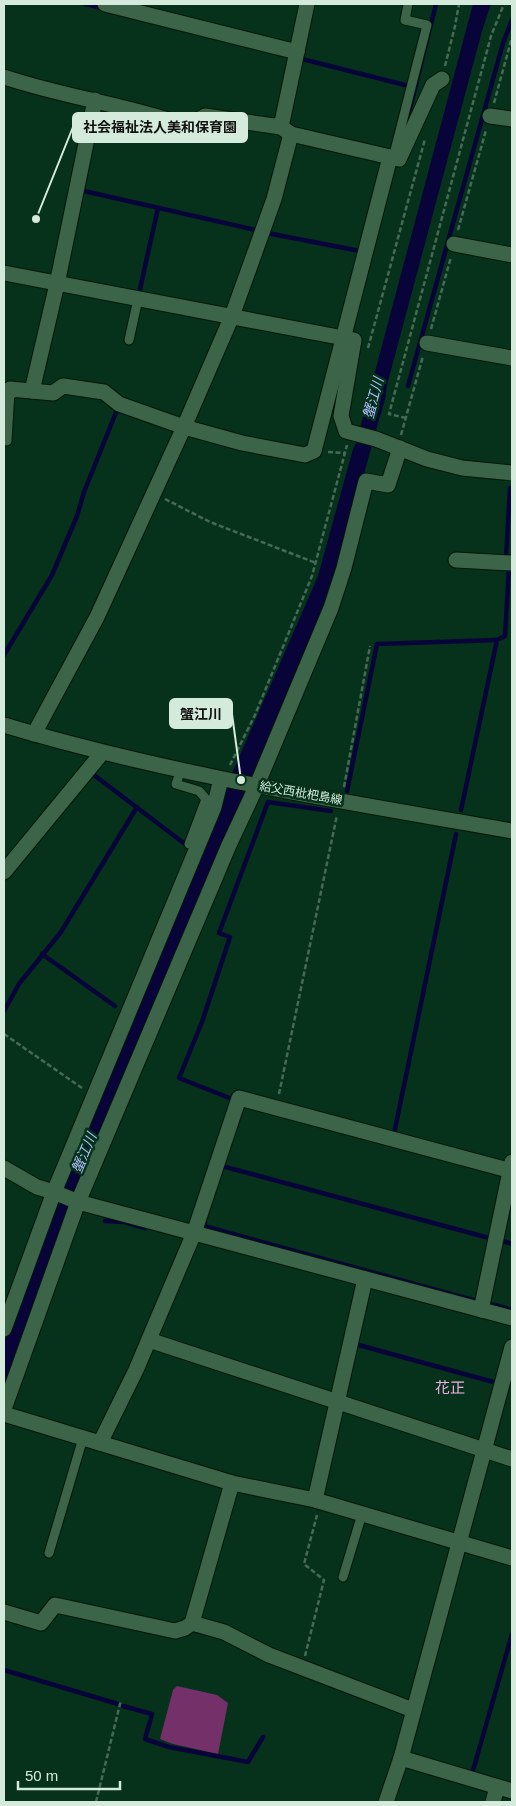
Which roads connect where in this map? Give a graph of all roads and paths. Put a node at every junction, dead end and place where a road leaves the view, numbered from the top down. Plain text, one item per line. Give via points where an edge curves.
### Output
1 (105, 4) edge
2 (307, 4) edge
3 (408, 4) edge
4 (459, 4) edge
5 (504, 4) edge
6 (297, 52) junction
7 (4, 77) edge
8 (442, 79) joint
9 (95, 100) junction
10 (490, 116) dead end
11 (512, 119) edge
12 (286, 131) junction
13 (426, 136) dead end
14 (391, 157) junction
15 (454, 244) dead end
16 (512, 255) edge
17 (4, 273) edge
18 (57, 284) junction
19 (138, 299) junction
20 (232, 316) junction
21 (343, 338) junction
22 (129, 340) dead end
23 (427, 343) dead end
24 (366, 355) dead end
25 (512, 358) edge
26 (7, 391) edge
27 (32, 391) junction
28 (406, 418) dead end
29 (184, 427) junction
30 (352, 433) junction
31 (7, 441) dead end
32 (400, 448) junction
33 (314, 451) junction
34 (346, 453) junction
35 (512, 473) edge
36 (153, 493) junction
37 (456, 560) dead end
38 (316, 563) junction
39 (512, 563) edge
40 (370, 646) dead end
41 (4, 725) edge
42 (34, 734) junction
43 (102, 753) junction
44 (181, 770) junction
45 (221, 779) junction
46 (257, 786) junction
47 (341, 800) junction
48 (512, 831) edge
49 (189, 844) dead end
50 (4, 872) edge
51 (4, 1034) edge
52 (94, 1096) junction
53 (276, 1107) junction
54 (512, 1167) edge
55 (4, 1168) edge
56 (54, 1192) junction
57 (78, 1202) junction
58 (194, 1233) junction
59 (365, 1279) junction
60 (481, 1310) junction
61 (512, 1318) edge
62 (4, 1329) edge
63 (149, 1340) junction
64 (512, 1347) edge
65 (337, 1402) junction
66 (4, 1409) edge
67 (4, 1414) edge
68 (83, 1438) junction
69 (100, 1443) junction
70 (485, 1451) junction
71 (512, 1459) edge
72 (232, 1483) junction
73 (318, 1501) junction
74 (362, 1514) junction
75 (461, 1542) junction
76 (49, 1553) dead end
77 (512, 1558) edge
78 (343, 1577) dead end
79 (4, 1612) edge
80 (192, 1623) junction
81 (302, 1667) junction
82 (121, 1700) dead end
83 (413, 1710) junction
84 (401, 1758) junction
85 (497, 1787) junction
86 (512, 1791) edge
87 (96, 1802) edge
88 (386, 1802) edge
89 (493, 1802) edge

1 - 6 street
2 - 6 street
3 - 14 lane via 405,20 427,25
4 - 8 path
5 - 28 path via 491,36 389,414
6 - 12 street
7 - 9 street
8 - 14 street via 433,85 399,159
9 - 12 street via 187,126 205,116
9 - 18 street
10 - 11 street
12 - 14 street
12 - 20 street via 274,199
13 - 24 path
14 - 21 street
15 - 16 street
17 - 18 street
18 - 19 street
18 - 27 street
19 - 20 street
19 - 22 lane
20 - 21 street
20 - 29 street
21 - 30 street via 354,340 342,416 346,431
21 - 33 street
23 - 25 street
26 - 27 street
26 - 31 lane
27 - 29 street via 53,393 63,386 104,392 119,404
29 - 33 street via 242,443 305,455
29 - 36 street
30 - 32 street
30 - 34 path
32 - 35 street via 462,468
32 - 46 street via 388,485 366,481 332,608
33 - 34 path
34 - 38 path
36 - 38 path via 210,522
36 - 42 street via 97,617
37 - 39 street
38 - 45 path via 255,715
40 - 47 path
41 - 42 street, 給父西枇杷島線
42 - 43 street, 給父西枇杷島線
43 - 44 street, 給父西枇杷島線
43 - 50 street
44 - 45 street, 給父西枇杷島線
44 - 49 lane via 176,784 199,791 206,799
45 - 46 street, 給父西枇杷島線
45 - 52 street via 214,807
46 - 47 street, 給父西枇杷島線
46 - 57 street
47 - 48 street, 給父西枇杷島線
47 - 53 path
51 - 52 path
52 - 56 street
53 - 54 street
53 - 58 street via 240,1098
54 - 60 street
55 - 56 street via 37,1187
56 - 57 street
56 - 62 street
57 - 58 street
57 - 66 street
58 - 59 street
58 - 63 street
59 - 60 street
59 - 65 street
60 - 61 street
63 - 65 street
63 - 69 street
64 - 70 street
65 - 70 street
65 - 73 street
67 - 68 street
68 - 69 street
68 - 76 lane
69 - 72 street
70 - 71 street
70 - 75 street
72 - 73 street
72 - 80 street
73 - 74 street
73 - 81 path via 304,1564 324,1580
74 - 75 street
74 - 78 lane
75 - 77 street
75 - 83 street
79 - 80 street via 41,1623 55,1605 175,1631
80 - 81 street via 224,1632
81 - 83 street
82 - 87 path
83 - 84 street
84 - 85 street
84 - 88 street
85 - 86 street
85 - 89 street

